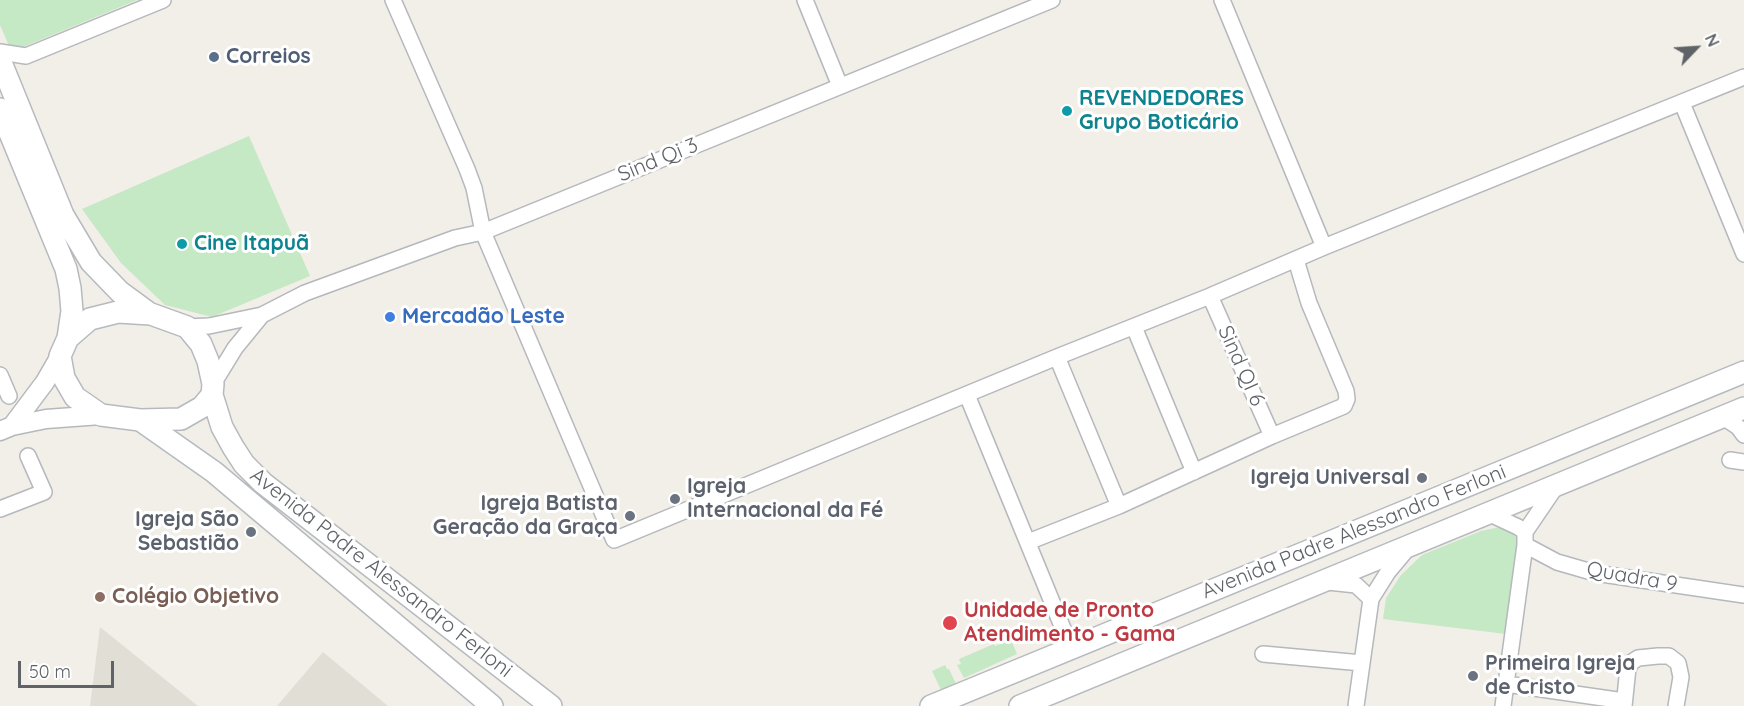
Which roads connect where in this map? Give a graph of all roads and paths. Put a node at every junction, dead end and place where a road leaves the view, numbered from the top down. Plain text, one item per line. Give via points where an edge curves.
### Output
1 (163, 0) edge
2 (393, 0) edge
3 (805, 0) edge
4 (1052, 0) edge
5 (1222, 0) edge
6 (0, 52) edge
7 (26, 56) junction
8 (0, 60) edge
9 (1744, 77) edge
10 (8, 80) junction
11 (840, 86) junction
12 (1682, 103) junction
13 (0, 109) edge
14 (483, 232) junction
15 (1324, 248) junction
16 (1744, 254) edge
17 (1296, 260) junction
18 (1210, 296) junction
19 (151, 314) junction
20 (254, 320) junction
21 (187, 327) junction
22 (1134, 327) junction
23 (64, 347) junction
24 (1057, 357) junction
25 (0, 375) edge
26 (1736, 375) edge
27 (212, 390) junction
28 (1695, 393) junction
29 (967, 395) junction
30 (9, 396) dead end
31 (1744, 408) edge
32 (101, 415) junction
33 (140, 420) junction
34 (1715, 420) junction
35 (6, 429) edge
36 (1744, 435) edge
37 (1272, 436) junction
38 (28, 456) dead end
39 (1194, 472) junction
40 (1557, 485) junction
41 (1119, 506) junction
42 (0, 509) edge
43 (1488, 513) junction
44 (1525, 539) junction
45 (1028, 542) junction
46 (1412, 543) junction
47 (1322, 582) junction
48 (1744, 595) edge
49 (1371, 599) junction
50 (1071, 648) junction
51 (1263, 654) dead end
52 (1362, 663) junction
53 (1506, 684) junction
54 (528, 698) edge
55 (1624, 703) edge
56 (492, 706) edge
57 (551, 706) edge
58 (931, 706) edge
59 (1020, 706) edge
60 (1356, 706) edge
61 (1503, 706) edge
62 (1676, 706) edge

1 - 7 street
2 - 14 street via 467,169
3 - 11 street
4 - 11 street, Sind Qi 3
5 - 15 street
6 - 7 street
7 - 10 street
8 - 10 main road
9 - 12 street
10 - 19 main road via 63,215 91,262 120,292
11 - 14 street, Sind Qi 3
12 - 15 street
12 - 16 street
13 - 23 main road via 66,269 72,311
14 - 20 street, Sind Qi 3 via 455,238 305,293
14 - 29 street via 614,540
15 - 17 street
17 - 18 street
17 - 37 street via 1347,399 1344,406
18 - 22 street
18 - 37 street, Sind QI 6
19 - 21 main road
19 - 23 main road via 118,312 90,319
20 - 21 street
20 - 27 street
21 - 27 main road via 208,361
22 - 24 street
22 - 39 street
23 - 32 main road via 64,378 75,398
23 - 35 street via 45,382
24 - 29 street
24 - 41 street
25 - 30 street
26 - 28 main road, Avenida Padre Alessandro Ferloni
26 - 31 main road via 1730,395
27 - 33 main road via 202,407 181,419
27 - 54 main road, Avenida Padre Alessandro Ferloni via 232,447 263,483
28 - 34 main road
28 - 50 main road, Avenida Padre Alessandro Ferloni
29 - 45 street
31 - 34 main road, Avenida Padre Alessandro Ferloni
32 - 33 main road
32 - 35 street via 46,419
33 - 56 main road, Avenida Padre Alessandro Ferloni via 214,472
34 - 36 street via 1738,427
34 - 40 main road, Avenida Padre Alessandro Ferloni
37 - 39 street
38 - 42 street via 44,492
39 - 41 street
40 - 43 main road, Avenida Padre Alessandro Ferloni
40 - 44 street
41 - 45 street
43 - 44 street, Quadra 9 via 1518,526
43 - 46 main road, Avenida Padre Alessandro Ferloni
44 - 48 street, Quadra 9 via 1557,562 1595,573
44 - 53 street
45 - 50 street
46 - 47 main road, Avenida Padre Alessandro Ferloni
46 - 49 street
47 - 49 street via 1356,585
47 - 59 main road, Avenida Padre Alessandro Ferloni
49 - 52 street
50 - 58 main road, Avenida Padre Alessandro Ferloni
51 - 52 street
52 - 60 street
53 - 55 street
53 - 61 street
54 - 57 main road, Avenida Padre Alessandro Ferloni
55 - 62 street via 1632,662 1669,656 1678,663 1680,677

